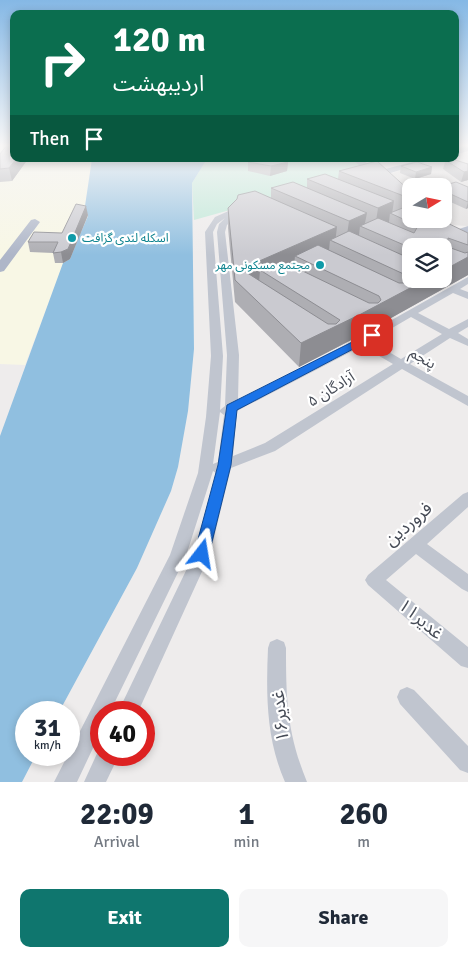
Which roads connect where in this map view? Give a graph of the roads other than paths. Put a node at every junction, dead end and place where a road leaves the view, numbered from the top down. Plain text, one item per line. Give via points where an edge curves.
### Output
1 (384, 181) edge
2 (387, 181) edge
3 (402, 192) edge
4 (402, 199) edge
5 (0, 261) edge
6 (0, 268) edge
7 (468, 280) edge
8 (452, 289) junction
9 (468, 296) edge
10 (410, 314) junction
11 (468, 322) edge
12 (449, 334) junction
13 (362, 341) junction
14 (468, 343) edge
15 (402, 364) junction
16 (468, 402) edge
17 (231, 408) junction
18 (213, 417) junction
19 (224, 465) junction
20 (205, 473) junction
21 (468, 498) edge
22 (415, 544) junction
23 (374, 580) joint
24 (468, 584) edge
25 (277, 648) dead end
26 (468, 659) edge
27 (407, 697) dead end
28 (133, 701) edge
29 (468, 762) edge
30 (103, 766) edge
31 (65, 782) edge
32 (95, 782) edge
33 (296, 782) edge

1 - 4 main road
2 - 3 main road
5 - 6 main road via 35,222
7 - 8 street
8 - 9 street
8 - 10 street
10 - 12 street
10 - 13 street
11 - 12 street, آزادگان ۵
12 - 14 street
12 - 15 street, آزادگان ۵
13 - 15 street, پنجم
13 - 17 street
15 - 16 street, پنجم
15 - 19 street, آزادگان ۵ via 270,447
17 - 18 street
17 - 18 street via 233,355 221,232 228,218 256,206 222,216 211,224 209,232 216,356
17 - 19 street
18 - 20 street
19 - 20 street, آزادگان ۵
19 - 28 street via 202,554
20 - 31 street via 178,556
21 - 22 street, فروردین
22 - 23 street, فروردین
22 - 24 street
23 - 26 street, غدیر۱۱
25 - 33 street, غدیر۱۶ via 279,725 287,765
27 - 29 street
30 - 32 street

